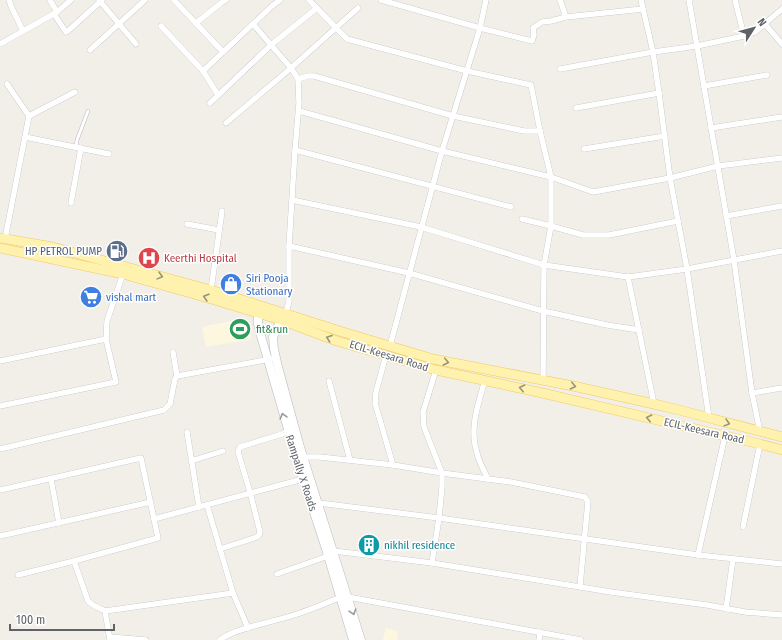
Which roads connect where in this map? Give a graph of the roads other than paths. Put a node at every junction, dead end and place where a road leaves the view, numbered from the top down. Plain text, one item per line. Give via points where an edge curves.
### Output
1 (9, 0) edge
2 (50, 0) edge
3 (71, 0) edge
4 (145, 0) edge
5 (174, 0) edge
6 (226, 0) edge
7 (269, 0) edge
8 (280, 0) edge
9 (309, 0) edge
10 (381, 0) edge
11 (486, 0) edge
12 (560, 0) edge
13 (641, 0) edge
14 (689, 0) edge
15 (735, 0) edge
16 (100, 1) edge
17 (272, 6) junction
18 (317, 8) junction
19 (358, 8) dead end
20 (643, 9) junction
21 (782, 10) edge
22 (56, 13) junction
23 (566, 18) junction
24 (196, 23) junction
25 (253, 24) junction
26 (765, 24) junction
27 (118, 25) junction
28 (161, 26) dead end
29 (336, 28) junction
30 (480, 28) junction
31 (22, 31) junction
32 (744, 36) junction
33 (0, 44) edge
34 (136, 44) dead end
35 (782, 44) edge
36 (272, 45) junction
37 (697, 46) junction
38 (90, 50) dead end
39 (223, 52) junction
40 (653, 52) junction
41 (291, 68) junction
42 (560, 69) dead end
43 (203, 71) junction
44 (467, 71) junction
45 (767, 76) dead end
46 (298, 79) junction
47 (7, 84) dead end
48 (704, 86) junction
49 (75, 92) dead end
50 (659, 93) junction
51 (218, 95) junction
52 (210, 103) dead end
53 (576, 108) dead end
54 (88, 111) dead end
55 (299, 111) junction
56 (28, 116) junction
57 (453, 116) junction
58 (782, 116) edge
59 (226, 123) dead end
60 (711, 128) junction
61 (540, 131) junction
62 (665, 136) junction
63 (25, 137) junction
64 (79, 148) junction
65 (584, 149) dead end
66 (295, 150) junction
67 (442, 150) junction
68 (110, 154) dead end
69 (782, 158) edge
70 (718, 166) junction
71 (551, 178) junction
72 (670, 178) junction
73 (432, 186) junction
74 (292, 200) junction
75 (71, 203) dead end
76 (782, 206) edge
77 (511, 207) dead end
78 (222, 211) dead end
79 (726, 216) junction
80 (522, 219) dead end
81 (678, 221) junction
82 (187, 224) dead end
83 (551, 226) junction
84 (421, 227) junction
85 (219, 230) junction
86 (2, 239) edge
87 (289, 246) junction
88 (0, 248) edge
89 (782, 251) edge
90 (734, 260) junction
91 (544, 265) junction
92 (687, 269) junction
93 (409, 273) junction
94 (123, 274) junction
95 (628, 277) junction
96 (211, 290) junction
97 (258, 309) junction
98 (543, 311) junction
99 (283, 317) junction
100 (639, 330) junction
101 (106, 339) junction
102 (390, 346) junction
103 (173, 352) dead end
104 (386, 355) junction
105 (272, 358) junction
106 (0, 361) edge
107 (436, 370) junction
108 (177, 376) junction
109 (485, 380) junction
110 (543, 380) junction
111 (329, 381) dead end
112 (782, 388) edge
113 (752, 393) junction
114 (654, 404) junction
115 (0, 406) edge
116 (709, 418) junction
117 (288, 431) junction
118 (187, 432) dead end
119 (760, 432) junction
120 (725, 436) junction
121 (782, 438) edge
122 (760, 444) junction
123 (0, 449) edge
124 (782, 450) edge
125 (223, 451) dead end
126 (304, 457) junction
127 (350, 460) junction
128 (191, 461) junction
129 (393, 465) junction
130 (442, 473) junction
131 (51, 479) junction
132 (303, 479) junction
133 (488, 479) junction
134 (0, 490) edge
135 (250, 492) junction
136 (151, 502) junction
137 (319, 503) junction
138 (206, 505) junction
139 (199, 507) junction
140 (439, 518) junction
141 (154, 519) junction
142 (59, 523) junction
143 (743, 527) dead end
144 (0, 536) edge
145 (585, 539) junction
146 (220, 549) junction
147 (331, 553) junction
148 (698, 555) junction
149 (733, 559) junction
150 (74, 562) junction
151 (432, 563) junction
152 (782, 564) edge
153 (277, 574) dead end
154 (18, 575) dead end
155 (580, 586) junction
156 (233, 593) junction
157 (344, 597) junction
158 (726, 608) junction
159 (105, 611) junction
160 (782, 615) edge
161 (248, 628) junction
162 (540, 632) junction
163 (110, 638) edge
164 (351, 639) edge
165 (146, 640) edge
166 (220, 640) edge
167 (361, 640) edge
168 (539, 640) edge
169 (581, 640) edge

1 - 31 street
2 - 22 street
3 - 22 street
4 - 27 street
5 - 24 street
6 - 24 street
7 - 17 street
8 - 17 street
9 - 18 street
10 - 30 street
11 - 30 street
12 - 23 street
13 - 20 street
14 - 37 street
15 - 32 street
16 - 22 street via 66,32
16 - 27 street
17 - 25 street
18 - 29 street
18 - 36 street
19 - 29 street
20 - 23 street
20 - 40 street
21 - 26 street
22 - 31 street
23 - 30 street via 542,22 533,28 532,41
24 - 39 street
25 - 36 street
25 - 39 street
26 - 32 street
26 - 35 street
27 - 34 street
27 - 38 street
28 - 43 street
29 - 41 street
29 - 44 street via 347,39
30 - 44 street
31 - 33 street
32 - 37 street
36 - 41 street
36 - 51 street
37 - 40 street
37 - 48 street
39 - 43 street
40 - 42 street
40 - 50 street
41 - 46 street
41 - 59 street
43 - 51 street
44 - 57 street
44 - 61 street via 531,84
45 - 48 street
46 - 55 street
46 - 57 street via 314,76
47 - 56 street
48 - 60 street
49 - 56 street
50 - 53 street
50 - 62 street
51 - 52 street
54 - 64 lane via 77,140
55 - 66 street
55 - 67 street
56 - 63 street
57 - 61 street via 524,131
57 - 67 street
58 - 60 street
60 - 70 street
61 - 71 street
62 - 65 street
62 - 72 street
63 - 64 street
63 - 86 street
64 - 68 street
64 - 75 street
66 - 73 street
66 - 74 street
67 - 71 street
67 - 73 street
69 - 70 street
70 - 72 street
70 - 79 street
71 - 72 street via 593,192
71 - 83 street
72 - 81 street
73 - 77 street
73 - 84 street
74 - 84 street
74 - 87 street
76 - 79 street
78 - 85 street
79 - 90 street
80 - 83 street
81 - 83 street via 609,235 583,235
81 - 92 street
82 - 85 street
83 - 91 street
84 - 91 street
84 - 93 street
85 - 96 street
86 -> 96 main road, ECIL-Keesara Road via 52,247
87 - 93 street
87 - 99 street via 289,301
88 - 94 main road, ECIL-Keesara Road
89 - 90 street
90 - 92 street
90 - 113 street
91 - 95 street
91 - 98 street
92 - 95 street
92 - 116 street
93 - 98 street
93 - 102 street
97 -> 94 main road, ECIL-Keesara Road
94 - 101 street via 107,321
95 - 100 street
96 - 97 main road, ECIL-Keesara Road
97 - 99 main road, ECIL-Keesara Road
97 - 105 main road, Rampally X Roads via 258,324
98 - 100 street
98 - 110 street
99 - 102 main road, ECIL-Keesara Road
104 -> 99 main road, ECIL-Keesara Road via 338,341
99 - 105 main road, Rampally X Roads via 273,337
100 - 114 street
101 - 106 street
101 - 115 street via 116,382
102 -> 110 main road, ECIL-Keesara Road via 433,360
103 - 108 street
104 - 107 main road, ECIL-Keesara Road
104 - 129 street via 375,403
105 - 108 street
117 -> 105 main road, Rampally X Roads
105 - 126 main road, Rampally X Roads
107 - 109 main road, ECIL-Keesara Road
107 - 130 street via 423,412 424,426
108 - 123 street via 170,404 164,410
120 -> 109 main road, ECIL-Keesara Road
109 - 133 street via 475,414 474,431 476,453
110 -> 114 main road, ECIL-Keesara Road
111 - 127 street
112 - 113 street
113 - 119 street
114 - 116 main road, ECIL-Keesara Road
116 -> 119 main road, ECIL-Keesara Road
117 - 132 main road, Rampally X Roads
117 - 135 street via 240,448 238,452
118 - 128 street
119 - 121 main road, ECIL-Keesara Road
120 - 122 main road, ECIL-Keesara Road
120 - 148 street
122 - 124 main road, ECIL-Keesara Road
122 - 143 street
125 - 128 street
126 - 127 street
126 - 137 main road, Rampally X Roads
127 - 129 street
128 - 139 street
129 - 130 street
130 - 133 street
130 - 140 street
131 - 134 street
131 - 136 street via 141,458
131 - 142 street
132 - 135 street
132 - 147 main road, Rampally X Roads
133 - 145 street via 585,497 588,501
135 - 138 street
135 - 146 street via 259,535
136 - 141 street
136 - 142 street
137 - 140 street
137 - 147 main road, Rampally X Roads
138 - 139 street
138 - 146 street
139 - 141 street
140 - 145 street
140 - 151 street
141 - 150 street via 158,538
142 - 144 street
145 - 148 street
145 - 155 street
146 - 156 street
147 - 151 street
147 - 153 street
147 - 157 main road, Rampally X Roads
148 - 149 street
149 - 152 street
149 - 158 street
150 - 154 street
150 - 159 street via 88,601
151 - 155 street
155 - 158 street
156 - 159 street
156 - 161 street
157 - 161 street via 292,616
157 - 162 street
157 - 164 main road, Rampally X Roads
157 -> 167 main road, Rampally X Roads
158 - 160 street
159 - 163 street
161 - 166 street via 223,636
162 - 168 street
162 - 169 street
163 - 165 street

